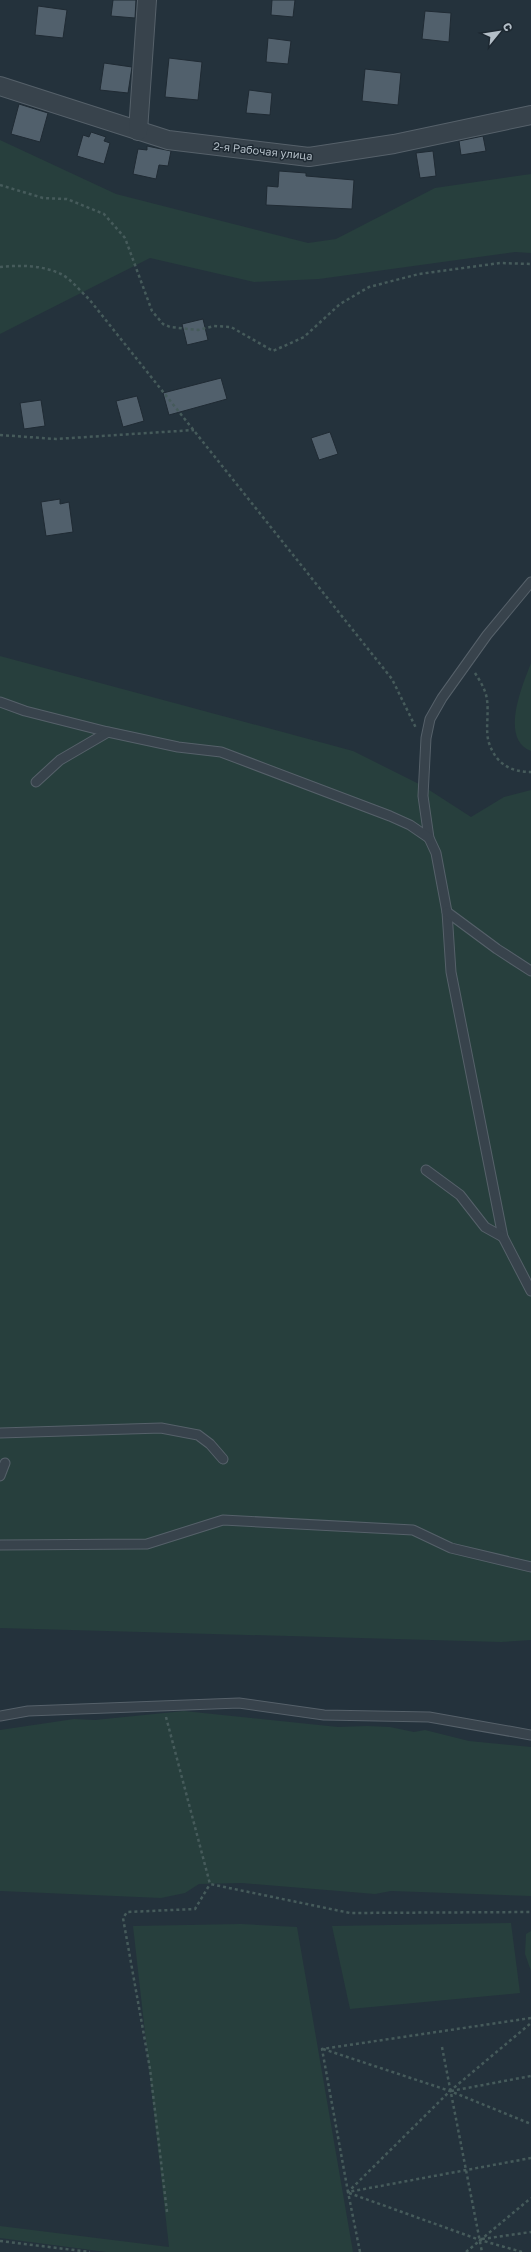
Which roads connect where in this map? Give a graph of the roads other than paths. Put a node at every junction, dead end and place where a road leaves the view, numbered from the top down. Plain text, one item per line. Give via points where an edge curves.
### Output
1 (147, 0) edge
2 (0, 86) edge
3 (531, 114) edge
4 (138, 131) junction
5 (531, 582) edge
6 (0, 702) edge
7 (108, 732) junction
8 (36, 782) dead end
9 (429, 838) junction
10 (447, 912) junction
11 (531, 971) edge
12 (426, 1170) dead end
13 (503, 1237) junction
14 (531, 1291) edge
15 (0, 1433) edge
16 (223, 1459) dead end
17 (5, 1463) dead end
18 (0, 1476) edge
19 (0, 1545) edge
20 (531, 1567) edge
21 (0, 1716) edge
22 (531, 1735) edge

1 - 4 street
2 - 4 street, 2-я Рабочая улица
3 - 4 street, 2-я Рабочая улица via 394,144 309,157 168,140
5 - 9 lane via 486,635 430,719 426,738 423,796
6 - 7 lane via 24,711
7 - 8 lane via 60,760
7 - 9 lane via 178,747 221,752 390,816
9 - 10 lane via 436,853
10 - 11 lane
10 - 13 lane via 451,972
12 - 13 lane via 460,1195 485,1227
13 - 14 lane
15 - 16 lane via 168,1429 198,1435
17 - 18 lane
19 - 20 lane via 147,1544 223,1520 413,1530 451,1548
21 - 22 lane via 28,1711 239,1703 324,1715 429,1717

